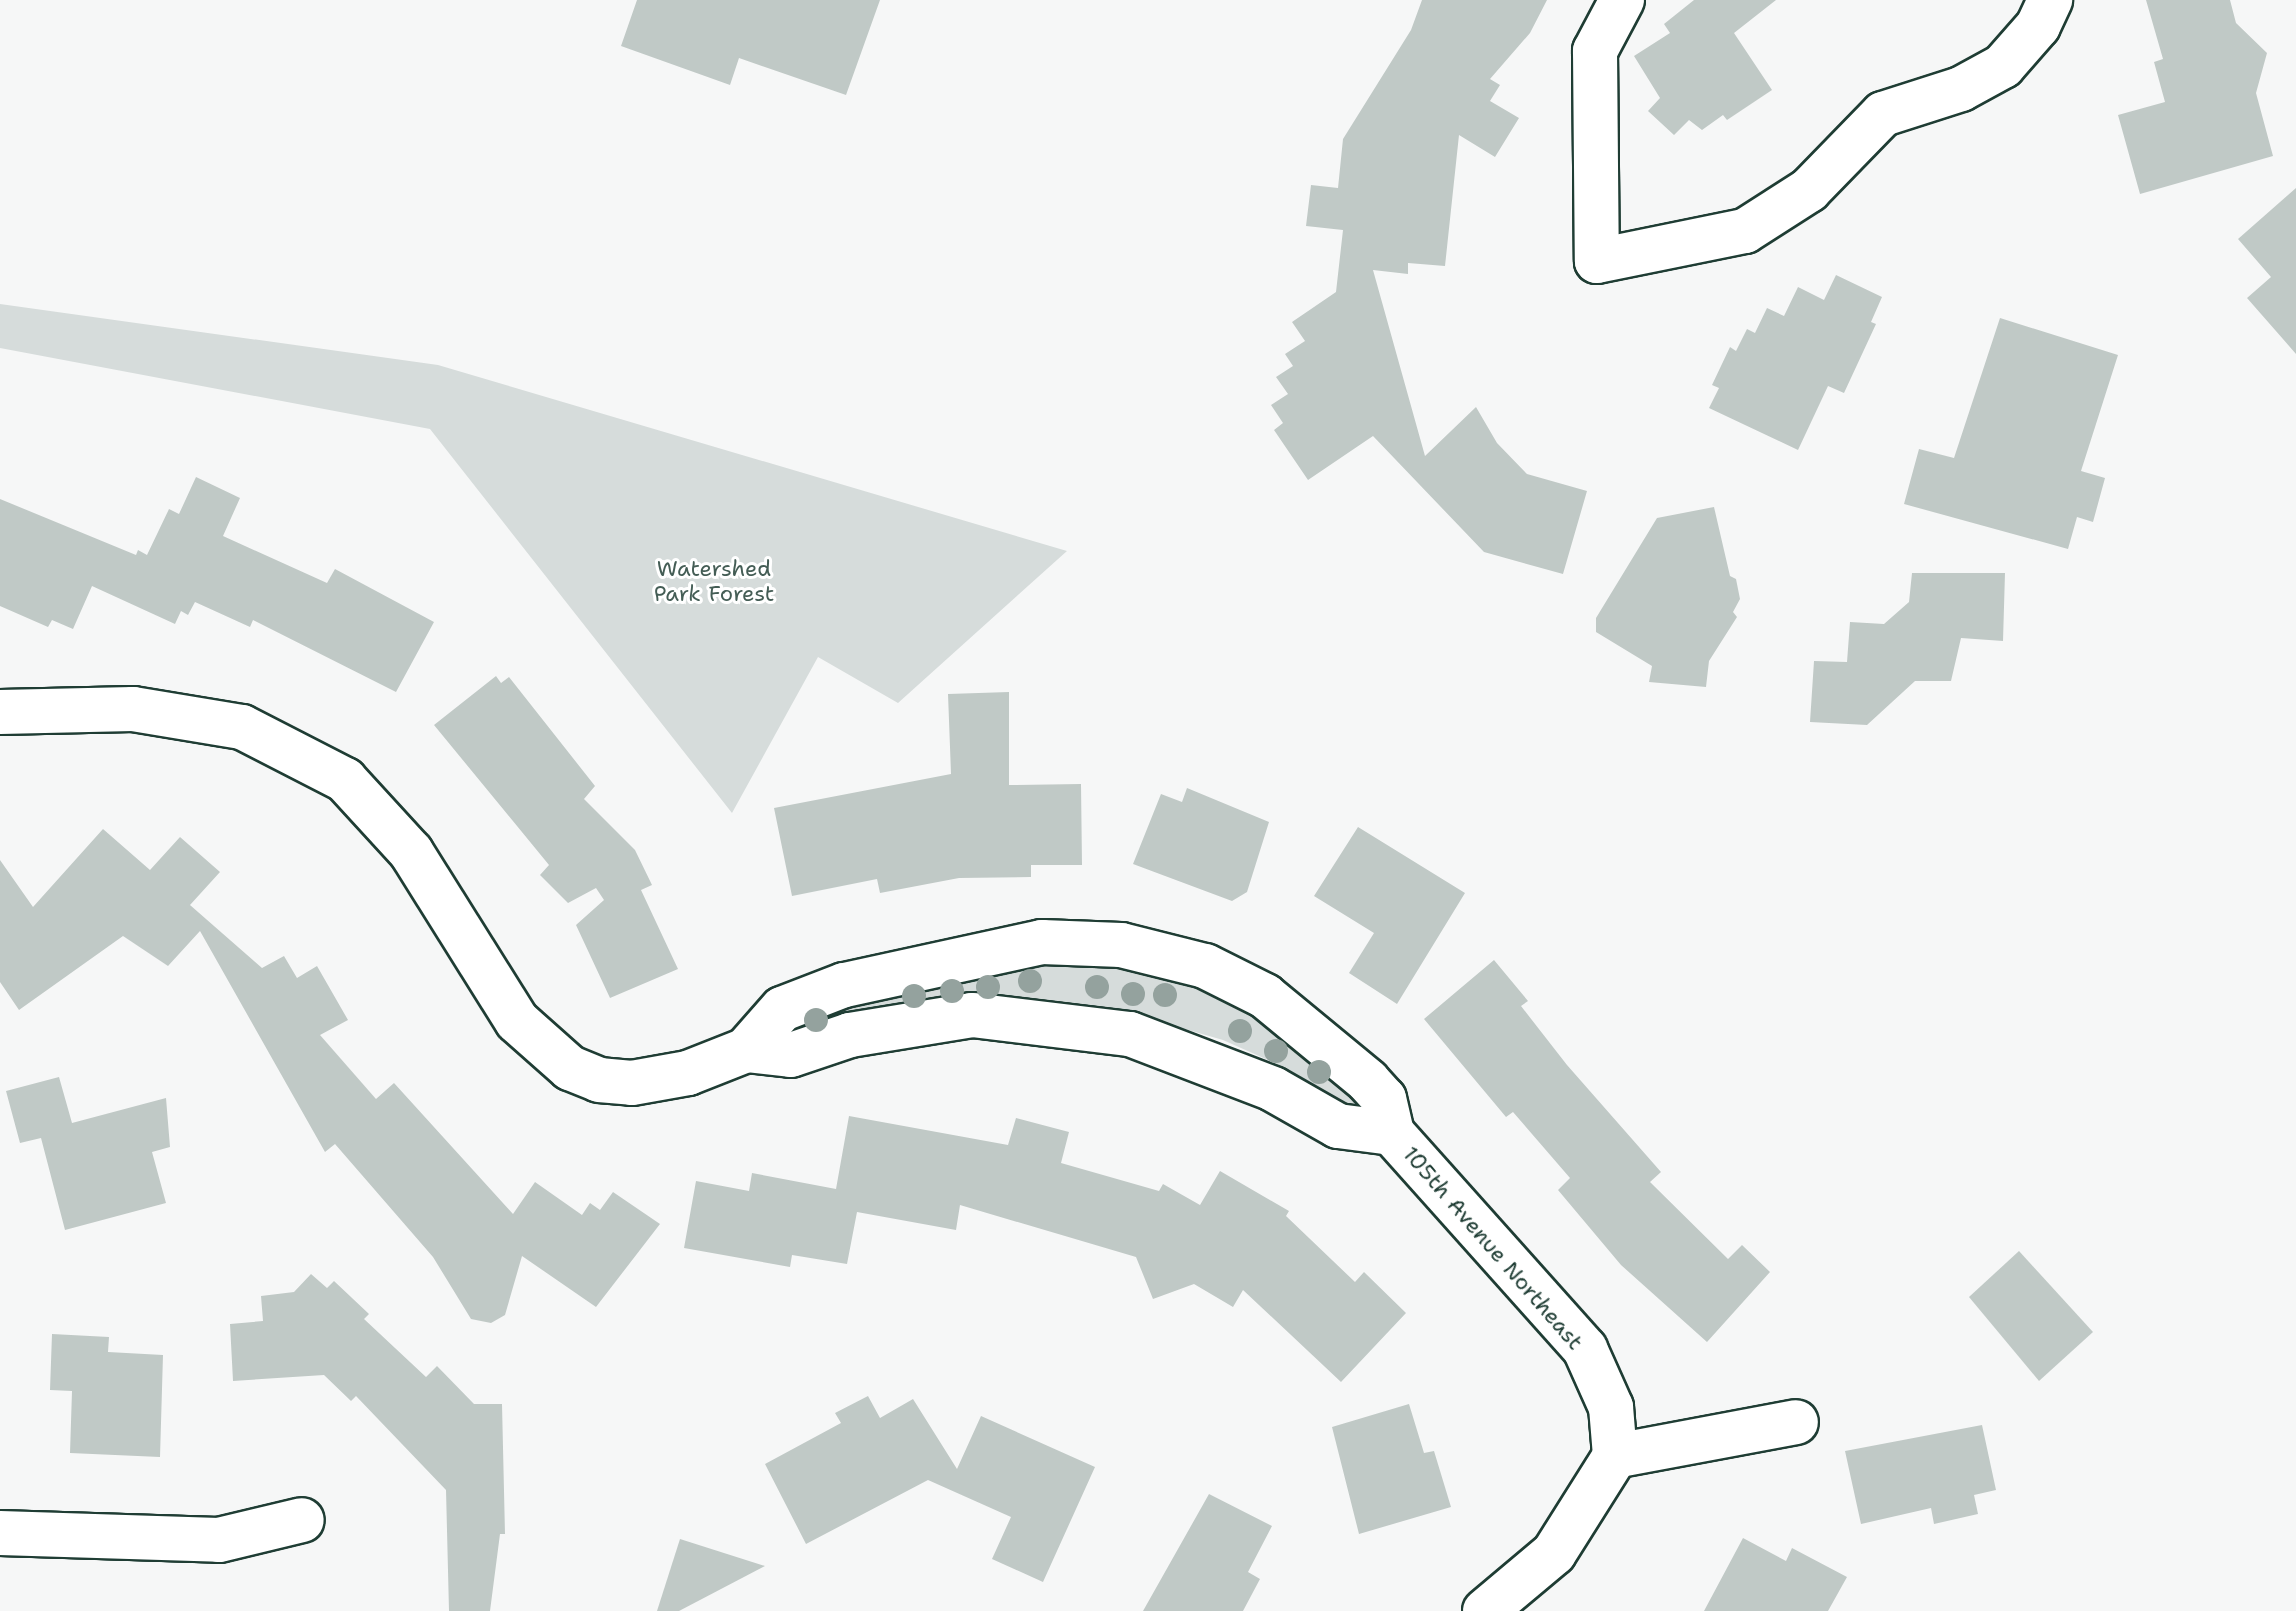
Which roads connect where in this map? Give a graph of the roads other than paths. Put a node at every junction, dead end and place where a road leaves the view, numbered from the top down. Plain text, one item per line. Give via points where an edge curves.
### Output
1 (1622, 0) edge
2 (2050, 0) edge
3 (0, 712) edge
4 (746, 1050) junction
5 (1392, 1133) junction
6 (1796, 1422) dead end
7 (1615, 1456) junction
8 (302, 1520) dead end
9 (0, 1533) edge
10 (1485, 1611) edge

1 - 2 street via 1595,51 1597,261 1745,231 1809,190 1883,114 1961,89 2003,66 2038,26
3 - 4 street via 133,709 242,727 345,780 411,852 517,1021 570,1068 599,1080 632,1083 688,1073
4 - 5 street, 105th Avenue Northeast via 791,1055 850,1035 972,1015 1130,1034 1273,1089 1338,1126
4 - 5 street, 105th Avenue Northeast via 782,1009 844,985 1042,942 1121,945 1205,966 1265,996 1368,1081 1384,1099
5 - 7 street, 105th Avenue Northeast via 1585,1349 1611,1407
6 - 7 street
7 - 10 street via 1554,1553
8 - 9 street via 219,1540

